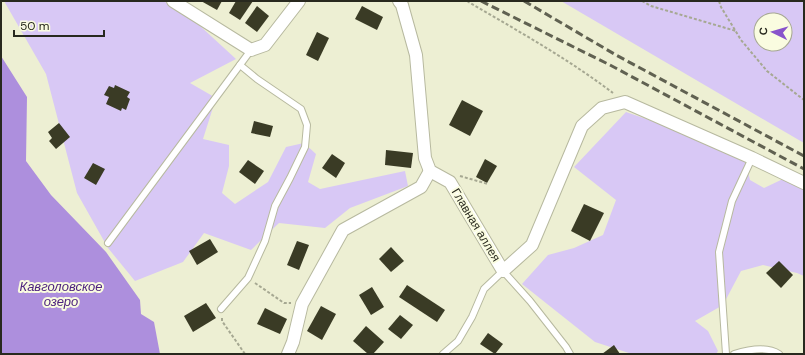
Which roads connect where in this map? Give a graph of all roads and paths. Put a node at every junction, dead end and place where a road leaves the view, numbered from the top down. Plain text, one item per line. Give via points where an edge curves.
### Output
1 (173, 1) edge
2 (299, 1) edge
3 (399, 1) edge
4 (467, 1) edge
5 (642, 1) edge
6 (719, 1) edge
7 (736, 32) junction
8 (251, 50) junction
9 (240, 65) junction
10 (804, 100) edge
11 (625, 102) junction
12 (752, 158) junction
13 (430, 171) junction
14 (450, 182) junction
15 (804, 183) edge
16 (488, 184) dead end
17 (108, 243) dead end
18 (503, 271) junction
19 (248, 278) junction
20 (302, 304) junction
21 (221, 309) joint
22 (245, 354) edge
23 (288, 354) edge
24 (443, 354) edge
25 (570, 354) edge
26 (726, 354) edge
27 (734, 354) edge
28 (779, 354) edge

1 - 8 street
2 - 8 street via 265,45
3 - 13 street via 416,55 426,158
4 - 11 path via 550,50
5 - 7 path
6 - 7 path
7 - 10 path via 767,71
8 - 9 lane
9 - 17 lane
9 - 19 lane via 301,109 307,125 305,147 275,206 265,241
11 - 12 street
11 - 18 street, Главная аллея via 602,108 582,126 532,246
12 - 15 street
12 - 26 lane via 732,201 719,252
13 - 14 street, Главная аллея
13 - 20 street via 421,187 343,230
14 - 16 path via 460,176
14 - 18 street, Главная аллея
18 - 24 lane via 484,288 458,341
18 - 25 lane via 530,301
19 - 20 path via 284,303
19 - 21 lane
20 - 23 street
21 - 22 path via 222,321
27 - 28 lane via 773,350

